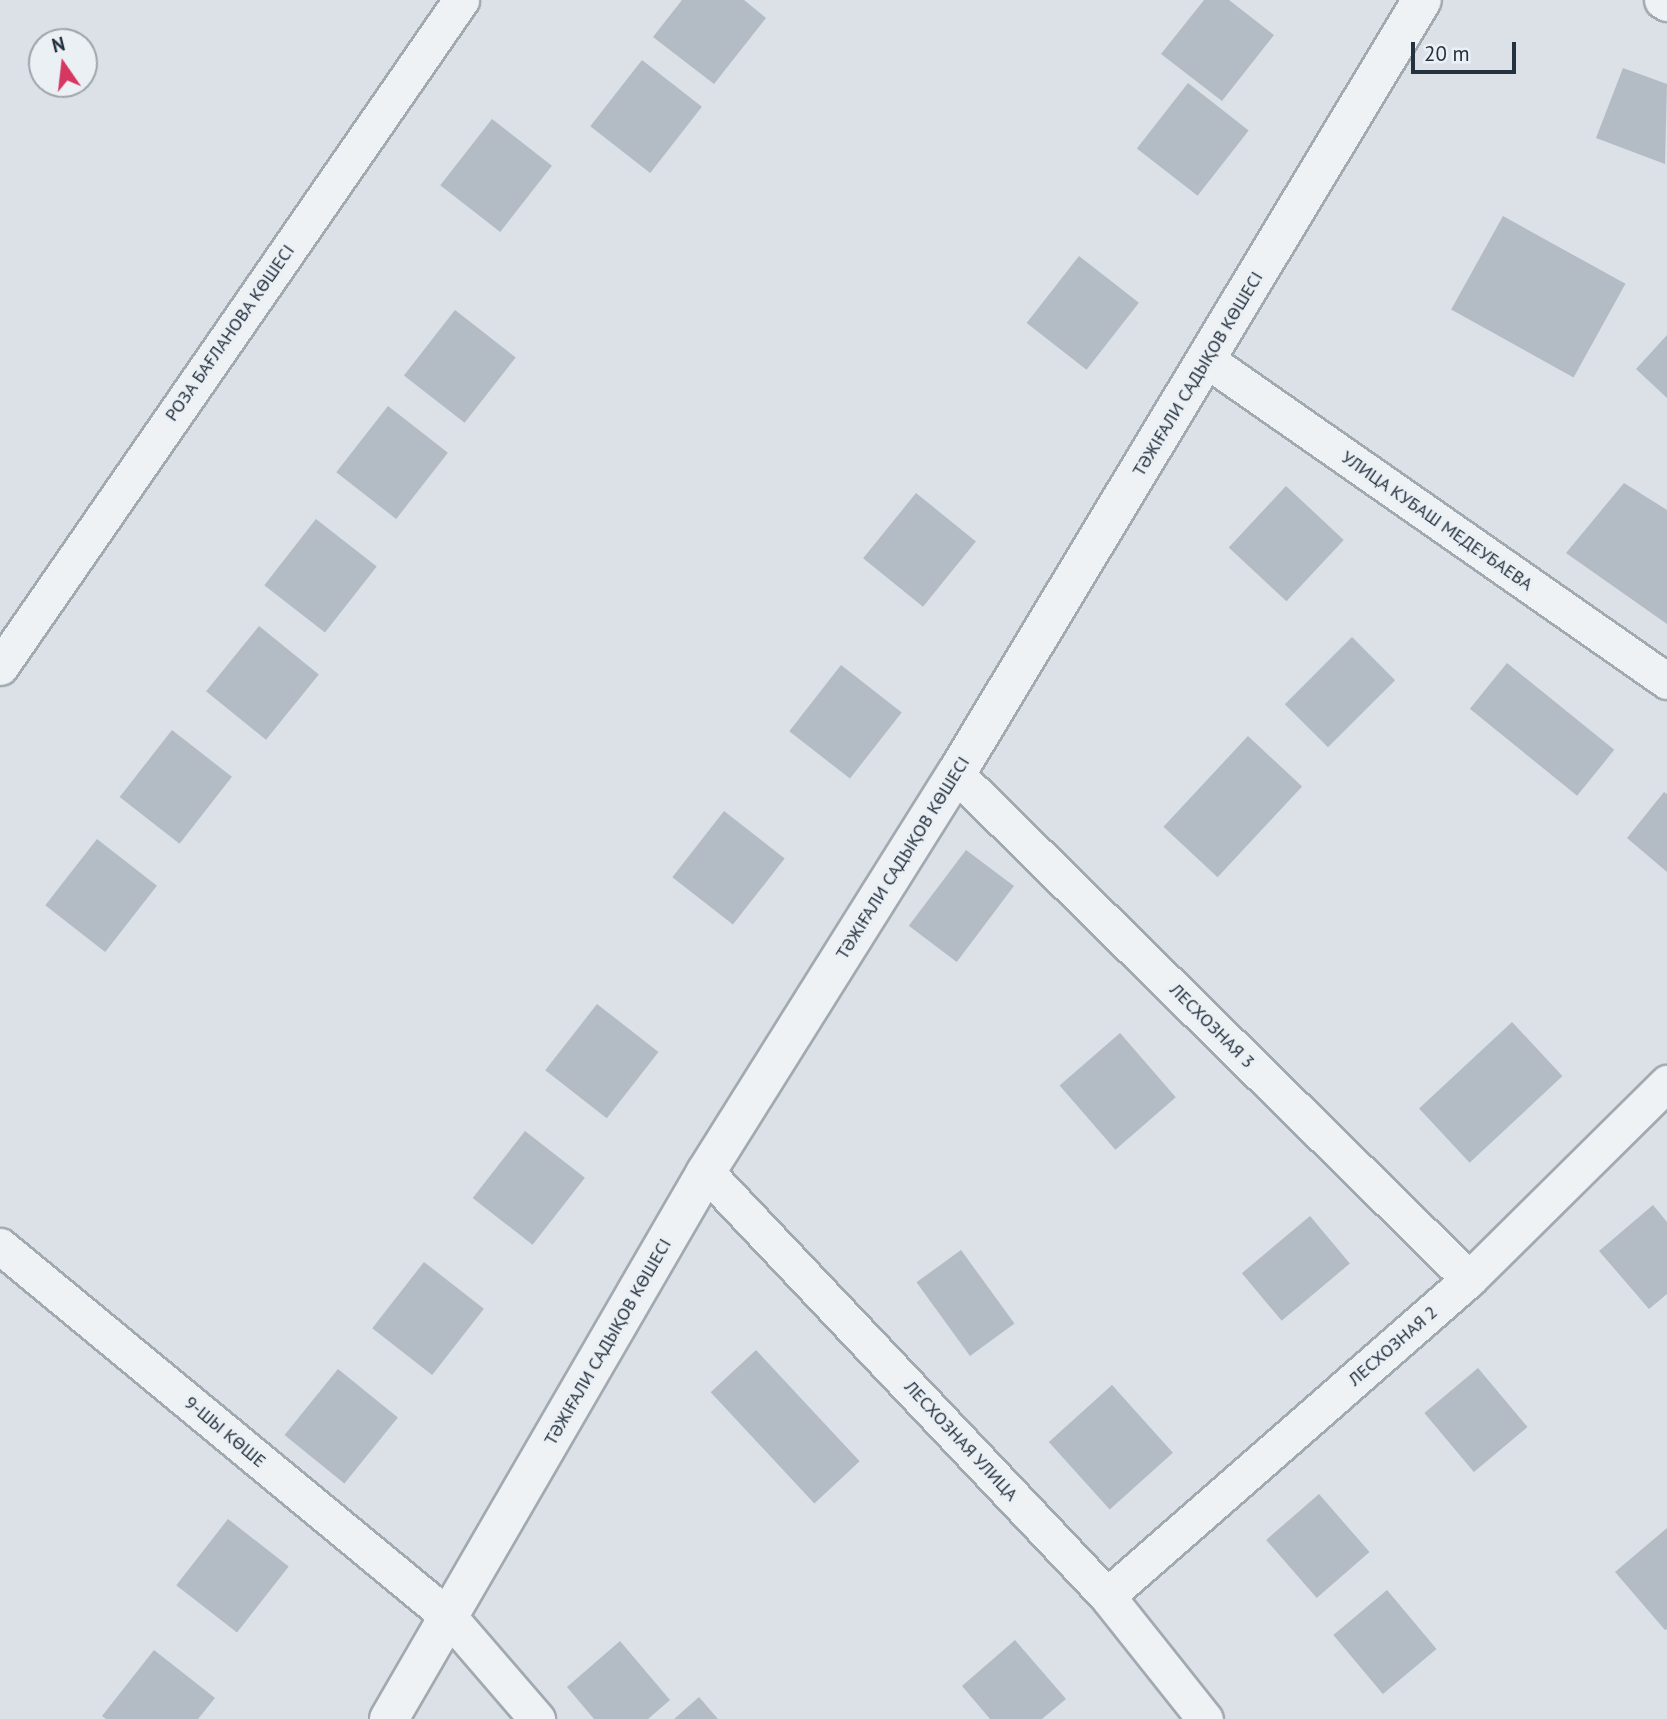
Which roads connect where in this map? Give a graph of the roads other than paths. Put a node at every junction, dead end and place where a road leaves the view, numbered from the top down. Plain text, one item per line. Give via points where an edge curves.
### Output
1 (460, 0) edge
2 (1422, 0) edge
3 (1662, 0) edge
4 (1667, 3) edge
5 (1207, 360) junction
6 (0, 667) edge
7 (1667, 681) edge
8 (956, 774) junction
9 (1667, 1083) edge
10 (706, 1172) junction
11 (0, 1246) edge
12 (1469, 1279) junction
13 (1107, 1596) junction
14 (449, 1617) junction
15 (389, 1719) edge
16 (537, 1719) edge
17 (1205, 1719) edge

1 - 6 street, РОЗА БАҒЛАНОВА КӨШЕСI
2 - 5 street, ТӘЖІҒАЛИ САДЫҚОВ КӨШЕСІ
3 - 4 street
5 - 7 street, УЛИЦА КУБАШ МЕДЕУБАЕВА
5 - 8 street, ТӘЖІҒАЛИ САДЫҚОВ КӨШЕСІ
8 - 10 street, ТӘЖІҒАЛИ САДЫҚОВ КӨШЕСІ
8 - 12 street, ЛЕСХОЗНАЯ 3
9 - 12 street, ЛЕСХОЗНАЯ 2
10 - 13 street, ЛЕСХОЗНАЯ УЛИЦА
10 - 14 street, ТӘЖІҒАЛИ САДЫҚОВ КӨШЕСІ
11 - 14 street, 9-ШЫ КӨШЕ
12 - 13 street, ЛЕСХОЗНАЯ 2
13 - 17 street, ЛЕСХОЗНАЯ УЛИЦА
14 - 15 street, ТӘЖІҒАЛИ САДЫҚОВ КӨШЕСІ
14 - 16 street, 9-ШЫ КӨШЕ

